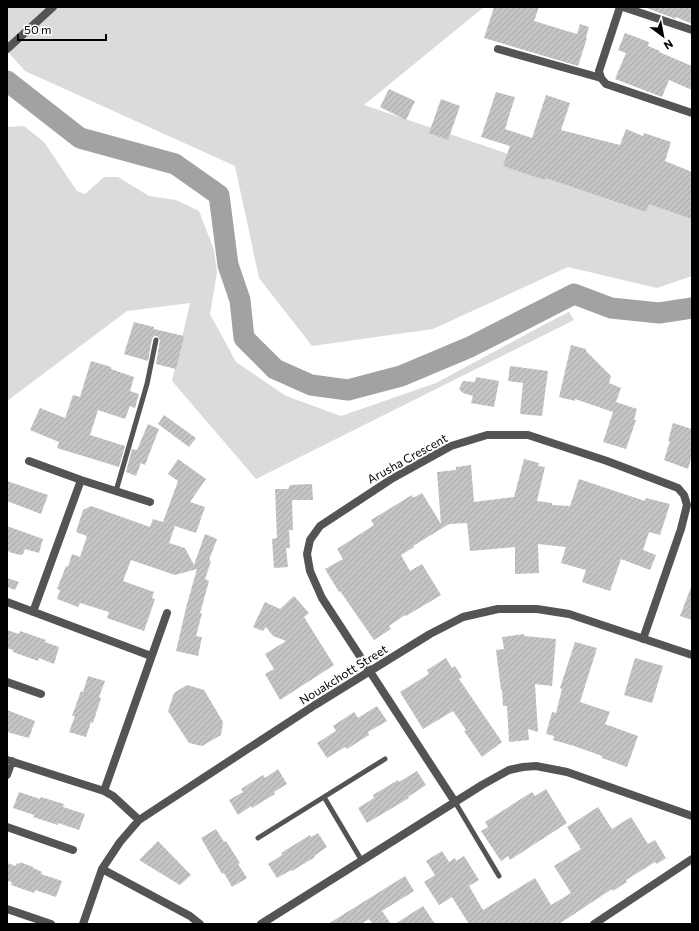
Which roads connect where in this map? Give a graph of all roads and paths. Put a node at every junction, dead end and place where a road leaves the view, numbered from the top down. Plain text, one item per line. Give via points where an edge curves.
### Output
1 (54, 7) edge
2 (621, 7) edge
3 (692, 30) edge
4 (9, 48) edge
5 (498, 49) dead end
6 (601, 78) junction
7 (692, 113) edge
8 (156, 340) dead end
9 (29, 461) dead end
10 (81, 480) junction
11 (116, 491) junction
12 (150, 502) dead end
13 (7, 602) edge
14 (33, 612) junction
15 (167, 613) dead end
16 (643, 639) junction
17 (692, 655) edge
18 (151, 656) junction
19 (370, 671) junction
20 (7, 682) edge
21 (41, 694) dead end
22 (385, 758) dead end
23 (9, 761) edge
24 (7, 774) edge
25 (104, 791) junction
26 (324, 797) junction
27 (455, 802) junction
28 (692, 816) edge
29 (139, 820) junction
30 (7, 827) edge
31 (258, 838) dead end
32 (73, 850) dead end
33 (692, 859) edge
34 (362, 861) junction
35 (102, 870) junction
36 (499, 876) dead end
37 (7, 909) edge
38 (51, 924) edge
39 (83, 924) edge
40 (200, 924) edge
41 (261, 924) edge
42 (594, 924) edge

1 - 4 street
2 - 3 street
2 - 6 street via 599,71
5 - 6 street
6 - 7 street via 606,84
8 - 11 lane via 147,384
9 - 10 street
10 - 11 street
10 - 14 street
11 - 12 street
13 - 14 street
14 - 18 street
15 - 18 street
16 - 17 street, Nouakchott Street
16 - 19 street, Nouakchott Street via 569,614 537,609 498,609 463,617
16 - 19 street, Arusha Crescent via 688,505 684,495 678,488 668,484 528,435 487,435 451,446 393,478 320,526 310,540 307,554 310,571 322,598
18 - 25 street
19 - 27 street, Arusha Crescent
19 - 29 street, Nouakchott Street
20 - 21 street
22 - 26 lane
23 - 24 street
23 - 25 street
25 - 29 street
26 - 31 lane
26 - 34 lane
27 - 28 street via 509,770 536,766 567,772
27 - 34 street
27 - 36 lane
29 - 35 street, Nouakchott Street via 120,842
30 - 32 street
33 - 42 street
34 - 41 street
35 - 39 street, Nouakchott Street
35 - 40 street via 190,916
37 - 38 street

